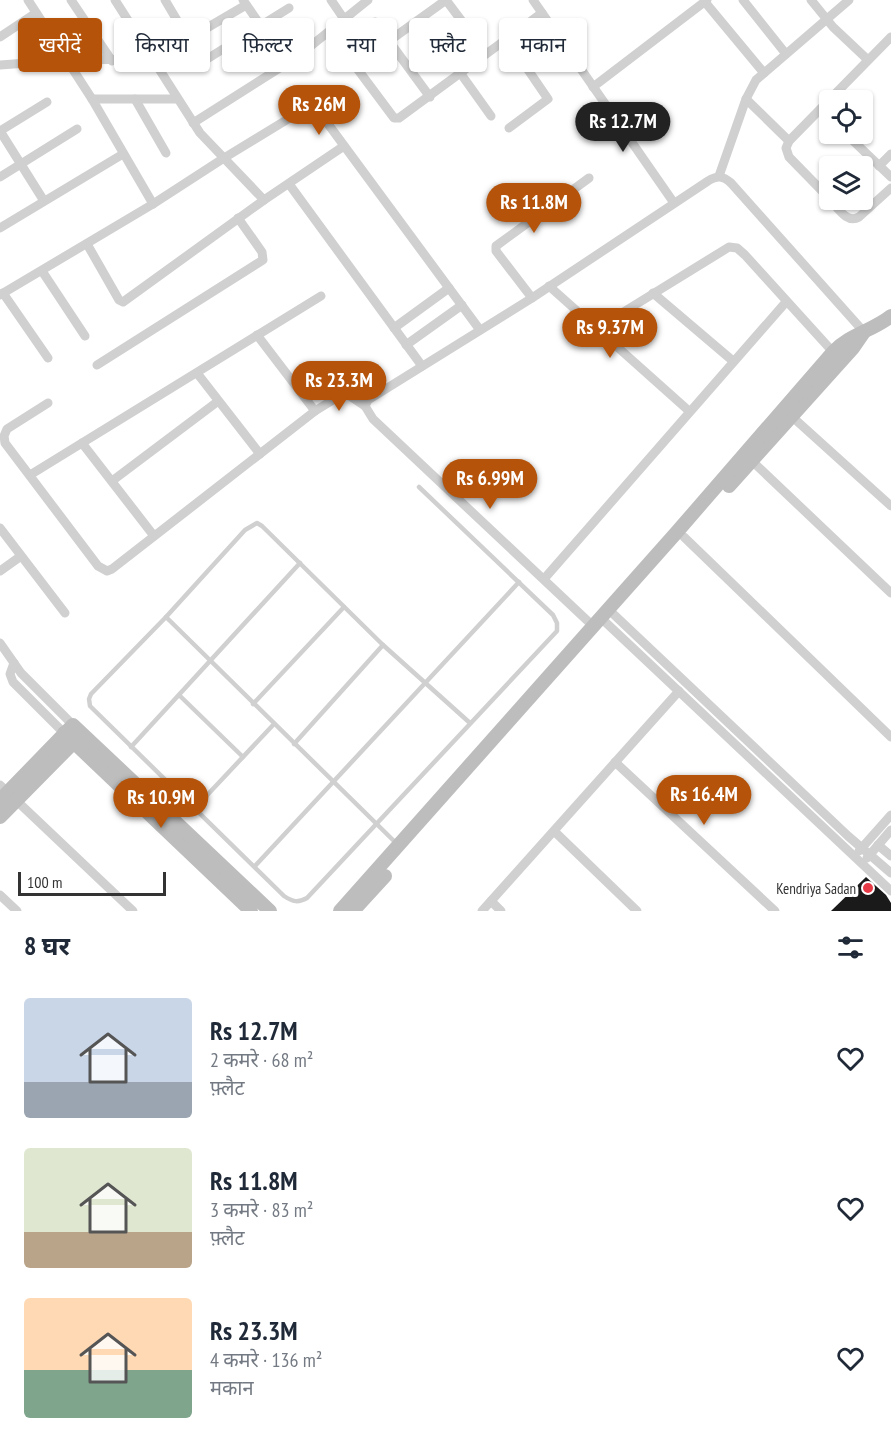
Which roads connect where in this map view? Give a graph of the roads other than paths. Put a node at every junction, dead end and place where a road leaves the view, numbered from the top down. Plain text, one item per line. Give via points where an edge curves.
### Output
1 (28, 0) edge
2 (71, 0) edge
3 (115, 0) edge
4 (165, 0) edge
5 (331, 0) edge
6 (368, 0) edge
7 (446, 0) edge
8 (533, 0) edge
9 (742, 0) edge
10 (811, 0) edge
11 (849, 0) edge
12 (706, 1) edge
13 (244, 2) edge
14 (289, 8) dead end
15 (36, 13) junction
16 (542, 13) junction
17 (39, 18) edge
18 (126, 18) edge
19 (176, 18) edge
20 (255, 18) edge
21 (274, 18) edge
22 (343, 18) edge
23 (345, 18) edge
24 (460, 18) edge
25 (535, 18) edge
26 (826, 19) junction
27 (210, 24) edge
28 (326, 34) edge
29 (397, 34) edge
30 (0, 37) edge
31 (890, 39) edge
32 (499, 45) edge
33 (397, 51) edge
34 (786, 54) junction
35 (868, 60) junction
36 (102, 61) edge
37 (112, 61) joint
38 (18, 64) edge
39 (0, 65) edge
40 (75, 72) edge
41 (160, 72) edge
42 (360, 72) edge
43 (530, 72) edge
44 (764, 73) junction
45 (461, 74) junction
46 (593, 87) junction
47 (839, 90) edge
48 (430, 97) junction
49 (92, 99) junction
50 (135, 99) junction
51 (177, 99) junction
52 (746, 99) junction
53 (47, 102) dead end
54 (819, 111) edge
55 (491, 116) dead end
56 (193, 123) junction
57 (509, 128) dead end
58 (77, 129) dead end
59 (0, 131) edge
60 (789, 141) junction
61 (856, 144) edge
62 (344, 146) junction
63 (166, 153) dead end
64 (123, 154) junction
65 (891, 154) edge
66 (224, 158) junction
67 (21, 164) junction
68 (879, 166) junction
69 (719, 176) junction
70 (0, 177) edge
71 (891, 177) edge
72 (589, 178) dead end
73 (289, 184) junction
74 (819, 188) edge
75 (891, 188) edge
76 (264, 200) junction
77 (44, 201) junction
78 (674, 203) junction
79 (153, 204) junction
80 (873, 205) edge
81 (840, 210) edge
82 (868, 210) edge
83 (238, 218) junction
84 (0, 228) edge
85 (87, 244) junction
86 (42, 271) junction
87 (549, 286) junction
88 (448, 288) junction
89 (653, 293) junction
90 (2, 294) edge
91 (321, 296) dead end
92 (532, 298) junction
93 (786, 302) junction
94 (462, 305) junction
95 (891, 316) edge
96 (394, 328) junction
97 (596, 329) junction
98 (480, 330) junction
99 (864, 332) junction
100 (257, 335) junction
101 (85, 336) dead end
102 (406, 345) junction
103 (833, 352) junction
104 (48, 358) dead end
105 (733, 361) junction
106 (97, 365) dead end
107 (422, 366) junction
108 (197, 373) junction
109 (217, 402) junction
110 (48, 403) dead end
111 (365, 406) junction
112 (315, 411) junction
113 (689, 411) junction
114 (788, 414) junction
115 (82, 443) junction
116 (260, 454) junction
117 (752, 461) junction
118 (30, 475) junction
119 (112, 481) junction
120 (419, 487) dead end
121 (891, 506) edge
122 (0, 528) edge
123 (154, 536) junction
124 (684, 537) junction
125 (21, 556) junction
126 (300, 563) junction
127 (0, 571) edge
128 (544, 579) junction
129 (519, 582) junction
130 (891, 593) edge
131 (344, 608) junction
132 (65, 613) dead end
133 (166, 617) junction
134 (605, 619) junction
135 (0, 643) edge
136 (383, 645) junction
137 (210, 661) junction
138 (13, 665) junction
139 (0, 675) edge
140 (424, 682) junction
141 (679, 691) junction
142 (179, 695) junction
143 (254, 704) junction
144 (470, 723) junction
145 (274, 724) junction
146 (73, 733) junction
147 (891, 737) edge
148 (294, 744) junction
149 (131, 747) junction
150 (243, 757) junction
151 (615, 762) junction
152 (333, 782) junction
153 (6, 794) edge
154 (195, 808) junction
155 (891, 814) edge
156 (0, 817) edge
157 (376, 824) junction
158 (891, 830) edge
159 (554, 831) junction
160 (878, 845) junction
161 (399, 847) junction
162 (862, 848) junction
163 (870, 855) junction
164 (891, 856) edge
165 (854, 857) junction
166 (862, 865) junction
167 (255, 866) junction
168 (891, 873) edge
169 (891, 891) edge
170 (0, 895) edge
171 (491, 901) junction
172 (249, 910) edge
173 (772, 910) edge
174 (17, 911) edge
175 (133, 911) edge
176 (270, 911) edge
177 (340, 911) edge
178 (353, 911) edge
179 (482, 911) edge
180 (501, 911) edge
181 (638, 911) edge

1 - 15 street
2 - 37 street
3 - 18 street
4 - 19 street
5 - 22 street
6 - 23 street
7 - 24 street
7 - 29 street
8 - 16 street
9 - 34 street
10 - 26 street
11 - 26 street
12 - 44 street
12 - 46 street
13 - 20 street
13 - 27 street
14 - 21 street
15 - 17 street
15 - 30 street
16 - 25 street
16 - 46 street
26 - 34 street
26 - 35 street
28 - 56 street via 297,57
31 - 35 street
32 - 45 street
33 - 48 street
34 - 44 street
35 - 47 street
36 - 37 street
38 - 39 street
40 - 49 street
41 - 51 street
42 - 48 street via 394,118
43 - 57 street via 549,99
44 - 52 street
45 - 48 street
45 - 55 street
46 - 78 street
49 - 50 street
49 - 64 street
50 - 51 street
50 - 63 street
51 - 56 street
52 - 60 street
52 - 69 street
53 - 59 street
54 - 60 street
56 - 66 street
58 - 67 street
59 - 67 street
60 - 74 street via 789,157
61 - 68 street
62 - 66 street via 311,105
62 - 73 street
62 - 88 street
64 - 77 street
64 - 79 street
65 - 68 street
66 - 76 street
66 - 79 street
67 - 70 street
67 - 77 street
68 - 71 street
69 - 78 street
69 - 99 street via 731,183
72 - 92 street via 496,246
73 - 76 street
73 - 96 street
75 - 80 street
76 - 83 street
77 - 84 street
78 - 87 street
79 - 85 street
81 - 82 street via 854,220
83 - 85 street via 123,302
83 - 106 street via 262,252 263,260
85 - 86 street
86 - 90 street
86 - 101 street
87 - 92 street
87 - 97 street
88 - 94 street
88 - 96 street
89 - 93 street via 729,247 745,255
89 - 97 street
89 - 105 street
90 - 104 street
91 - 100 street
92 - 98 street
93 - 103 street
93 - 105 street
94 - 98 street
94 - 102 street
95 - 99 street
96 - 102 street
97 - 113 street
98 - 107 street
99 - 103 street via 846,339
99 - 114 street
100 - 108 street
100 - 112 street
102 - 107 street
103 - 114 street
105 - 113 street
107 - 111 street via 373,396
108 - 109 street
108 - 115 street
109 - 116 street
109 - 119 street
110 - 118 street via 11,426 4,436 5,443
111 - 112 street via 346,394
111 - 128 street via 373,419
112 - 116 street
113 - 128 street
114 - 117 street
114 - 121 street
114 - 134 street
115 - 118 street
115 - 119 street
116 - 123 street
117 - 124 street
117 - 130 street
118 - 123 street via 102,570 112,569
119 - 123 street
120 - 129 lane
122 - 125 street
124 - 134 street
124 - 147 street
125 - 127 street
125 - 132 street
126 - 131 lane
126 - 133 lane via 262,526 251,525
126 - 137 lane
128 - 134 street
129 - 140 lane
129 - 144 lane via 553,615 556,631
131 - 136 lane
131 - 143 lane
133 - 137 lane
133 - 149 lane via 89,699 93,710
134 - 141 street
134 - 161 street
134 - 162 street
134 - 178 street
135 - 138 street
136 - 140 lane
136 - 148 lane
137 - 142 lane
137 - 143 lane
138 - 139 street
138 - 146 street via 13,682
140 - 144 lane
140 - 152 lane
141 - 151 street
141 - 165 street
142 - 149 lane
142 - 150 lane
143 - 145 lane
144 - 157 lane
145 - 148 lane
145 - 150 lane
146 - 153 street
146 - 172 street
146 - 176 street
148 - 152 lane
149 - 154 lane
150 - 154 lane
151 - 159 street
151 - 173 street
152 - 157 lane
152 - 167 lane
153 - 156 street
153 - 175 street
154 - 167 lane
155 - 162 street
157 - 161 lane
157 - 167 lane via 300,902 284,896
158 - 160 street
159 - 171 street
159 - 181 street
160 - 163 street
160 - 164 street
161 - 177 street
162 - 163 street
162 - 165 street
163 - 166 street
163 - 168 street
165 - 166 street
166 - 169 street
170 - 174 street
171 - 179 street
171 - 180 street

